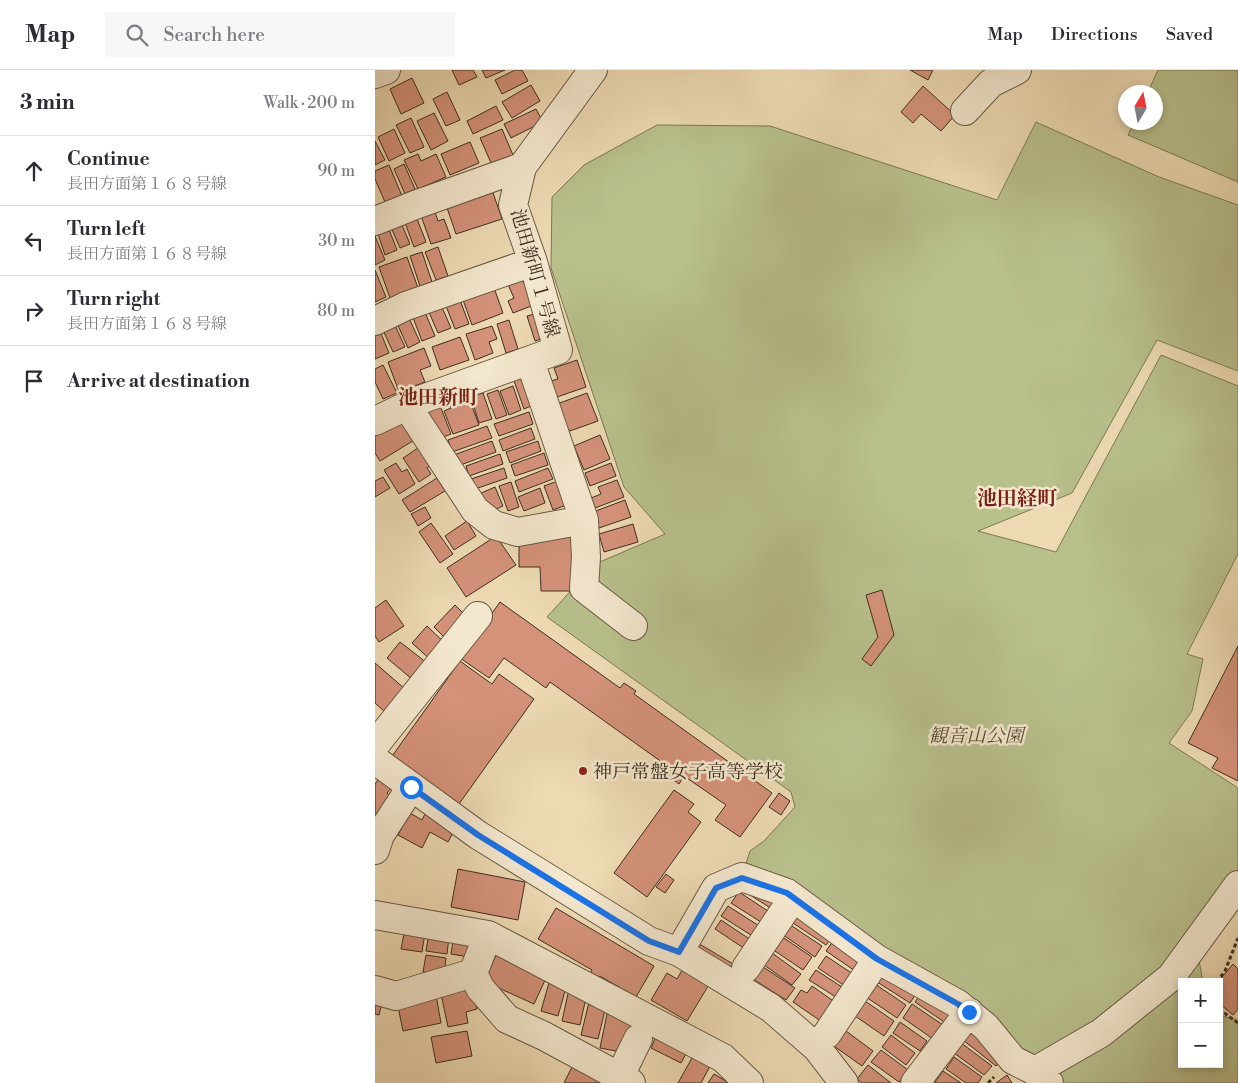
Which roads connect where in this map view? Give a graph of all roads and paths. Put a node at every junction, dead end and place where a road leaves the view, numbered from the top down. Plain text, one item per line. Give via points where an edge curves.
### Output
1 (386, 70) edge
2 (593, 70) edge
3 (1017, 70) edge
4 (375, 74) edge
5 (965, 111) dead end
6 (522, 168) junction
7 (375, 221) edge
8 (533, 262) junction
9 (375, 321) edge
10 (530, 361) junction
11 (407, 406) junction
12 (375, 421) edge
13 (584, 520) junction
14 (478, 616) dead end
15 (633, 626) dead end
16 (375, 745) edge
17 (375, 760) edge
18 (411, 787) junction
19 (375, 850) edge
20 (1238, 885) edge
21 (793, 898) junction
22 (375, 914) edge
23 (488, 935) junction
24 (1238, 938) edge
25 (679, 952) junction
26 (877, 959) junction
27 (746, 968) dead end
28 (473, 973) junction
29 (1220, 978) edge
30 (375, 990) edge
31 (969, 1012) junction
32 (1223, 1012) edge
33 (1238, 1023) edge
34 (827, 1034) dead end
35 (638, 1039) dead end
36 (1042, 1077) edge
37 (625, 1079) edge
38 (749, 1083) edge
39 (844, 1083) edge
40 (915, 1083) edge

1 - 4 street
2 - 6 street, 池田新町１号線
3 - 5 street via 991,83
6 - 7 street
6 - 8 street, 池田新町１号線 via 513,205
8 - 9 street via 406,306
8 - 10 street, 池田新町１号線 via 558,350
10 - 11 street
10 - 13 street
11 - 12 street
11 - 13 street via 475,510 494,525 518,532
13 - 15 street via 586,557 583,588
14 - 16 street
17 - 18 street
18 - 19 street via 380,836
18 - 25 street via 478,835 649,941
20 - 36 street via 1171,977
21 - 25 street via 742,878 716,888
21 - 26 street
21 - 27 street
22 - 23 street
23 - 28 street
23 - 38 street via 723,1058
24 - 29 path
25 - 39 street via 771,1008 817,1048
26 - 31 street
26 - 34 street
28 - 30 street via 396,996
28 - 37 street via 480,988 507,1019
31 - 36 street via 1013,1060
31 - 40 street
32 - 33 path
35 - 37 street

